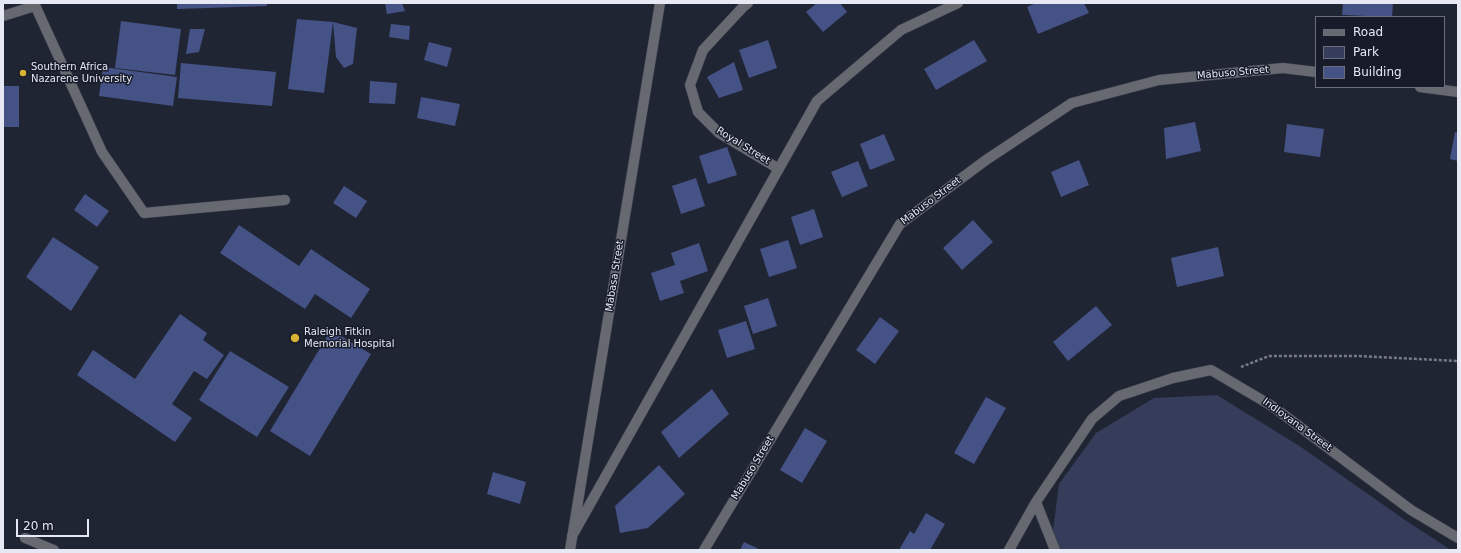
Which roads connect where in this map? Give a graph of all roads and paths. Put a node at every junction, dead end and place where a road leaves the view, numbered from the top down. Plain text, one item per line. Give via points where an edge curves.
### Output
1 (660, 3) edge
2 (748, 3) edge
3 (958, 3) edge
4 (35, 4) edge
5 (3, 16) edge
6 (1315, 72) edge
7 (1428, 88) edge
8 (1458, 92) edge
9 (779, 169) junction
10 (284, 200) dead end
11 (1458, 361) edge
12 (1220, 375) junction
13 (1036, 502) junction
14 (572, 536) junction
15 (25, 538) dead end
16 (1458, 538) edge
17 (54, 550) edge
18 (570, 550) edge
19 (704, 550) edge
20 (1009, 550) edge
21 (1055, 550) edge

1 - 14 street, Mabasa Street
2 - 9 street, Royal Street via 703,50 690,84 698,112 719,133
3 - 9 street via 900,30 817,101
4 - 5 street
4 - 10 street via 102,152 144,212
6 - 19 street, Mabuso Street via 1283,68 1159,80 1072,103 986,160 900,224
7 - 8 street
9 - 14 street
11 - 12 path via 1357,356 1269,356
12 - 13 street, Indlovana Street via 1211,370 1172,378 1120,396 1092,418
12 - 16 street, Indlovana Street via 1272,406 1411,510
13 - 20 street, Indlovana Street
13 - 21 street
14 - 18 street, Mabasa Street
15 - 17 street

